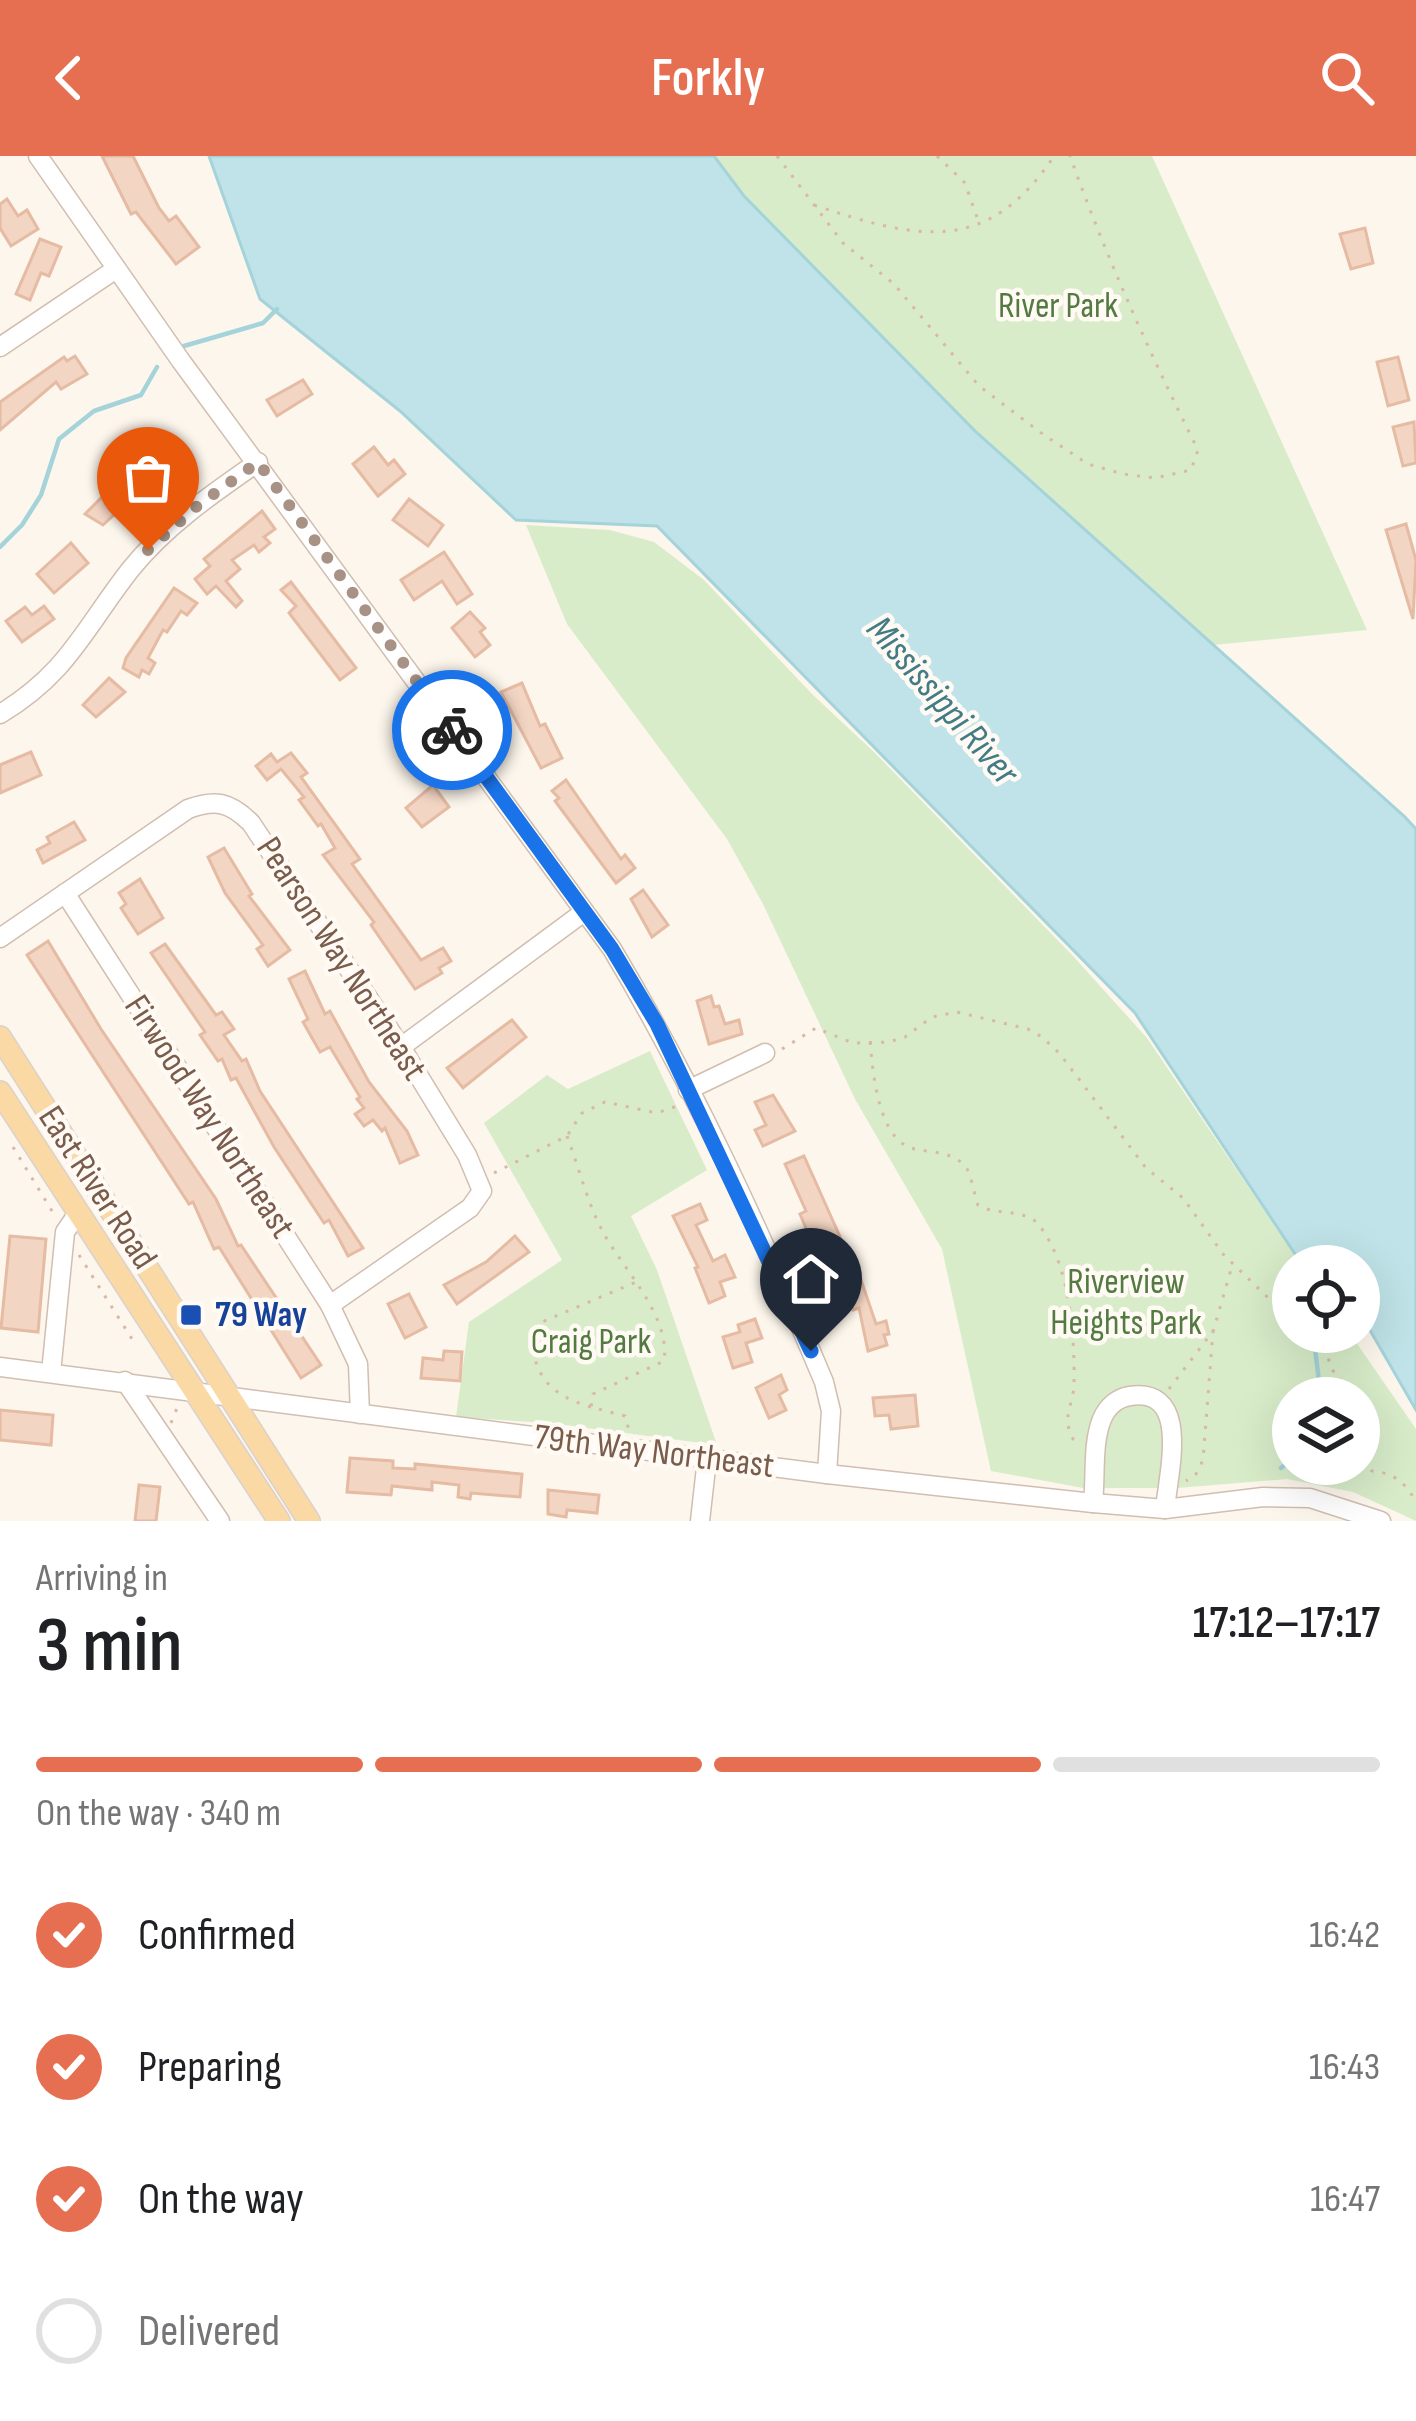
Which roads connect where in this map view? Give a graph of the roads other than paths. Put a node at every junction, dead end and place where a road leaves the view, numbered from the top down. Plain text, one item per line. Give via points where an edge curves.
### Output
1 (38, 156) edge
2 (116, 268) junction
3 (0, 347) edge
4 (258, 462) junction
5 (0, 714) edge
6 (65, 893) junction
7 (584, 912) junction
8 (0, 938) edge
9 (0, 1037) edge
10 (401, 1047) junction
11 (765, 1053) road end
12 (0, 1092) edge
13 (690, 1095) junction
14 (78, 1213) junction
15 (329, 1305) junction
16 (0, 1367) edge
17 (51, 1373) junction
18 (125, 1381) junction
19 (193, 1389) junction
20 (232, 1400) junction
21 (360, 1414) junction
22 (706, 1459) junction
23 (827, 1474) junction
24 (1093, 1503) junction
25 (1165, 1509) junction
26 (220, 1521) edge
27 (279, 1521) edge
28 (309, 1521) edge
29 (700, 1521) edge
30 (1381, 1521) edge

1 - 2 street
2 - 3 street
2 - 4 street
4 - 5 street via 163,534 75,651
4 - 7 street
6 - 8 street, Pearson Way Northeast
6 - 10 street, Pearson Way Northeast via 188,809 212,800 236,807
6 - 15 street, Firwood Way Northeast
7 - 10 street
7 - 13 street via 647,1007
9 - 20 main road, East River Road
10 - 15 street, Pearson Way Northeast via 482,1191 470,1208
11 - 13 street
12 - 14 main road, East River Road
13 - 23 street via 824,1382 831,1411
14 - 17 street via 65,1232
14 - 19 main road, East River Road
15 - 21 street, Firwood Way Northeast via 358,1364
16 - 17 street, 79th Way Northeast
17 - 18 street, 79th Way Northeast
18 - 19 street, 79th Way Northeast
18 - 26 street
19 - 20 street, 79th Way Northeast
19 - 27 main road, East River Road
20 - 21 street, 79th Way Northeast
20 - 28 main road, East River Road
21 - 22 street, 79th Way Northeast
22 - 23 street, 79th Way Northeast
22 - 29 street
23 - 24 street, 79th Way Northeast
24 - 25 street, 79th Way Northeast
24 - 25 street via 1099,1426 1107,1409 1134,1395 1160,1404 1173,1426
25 - 30 street, 79th Way Northeast via 1310,1498

